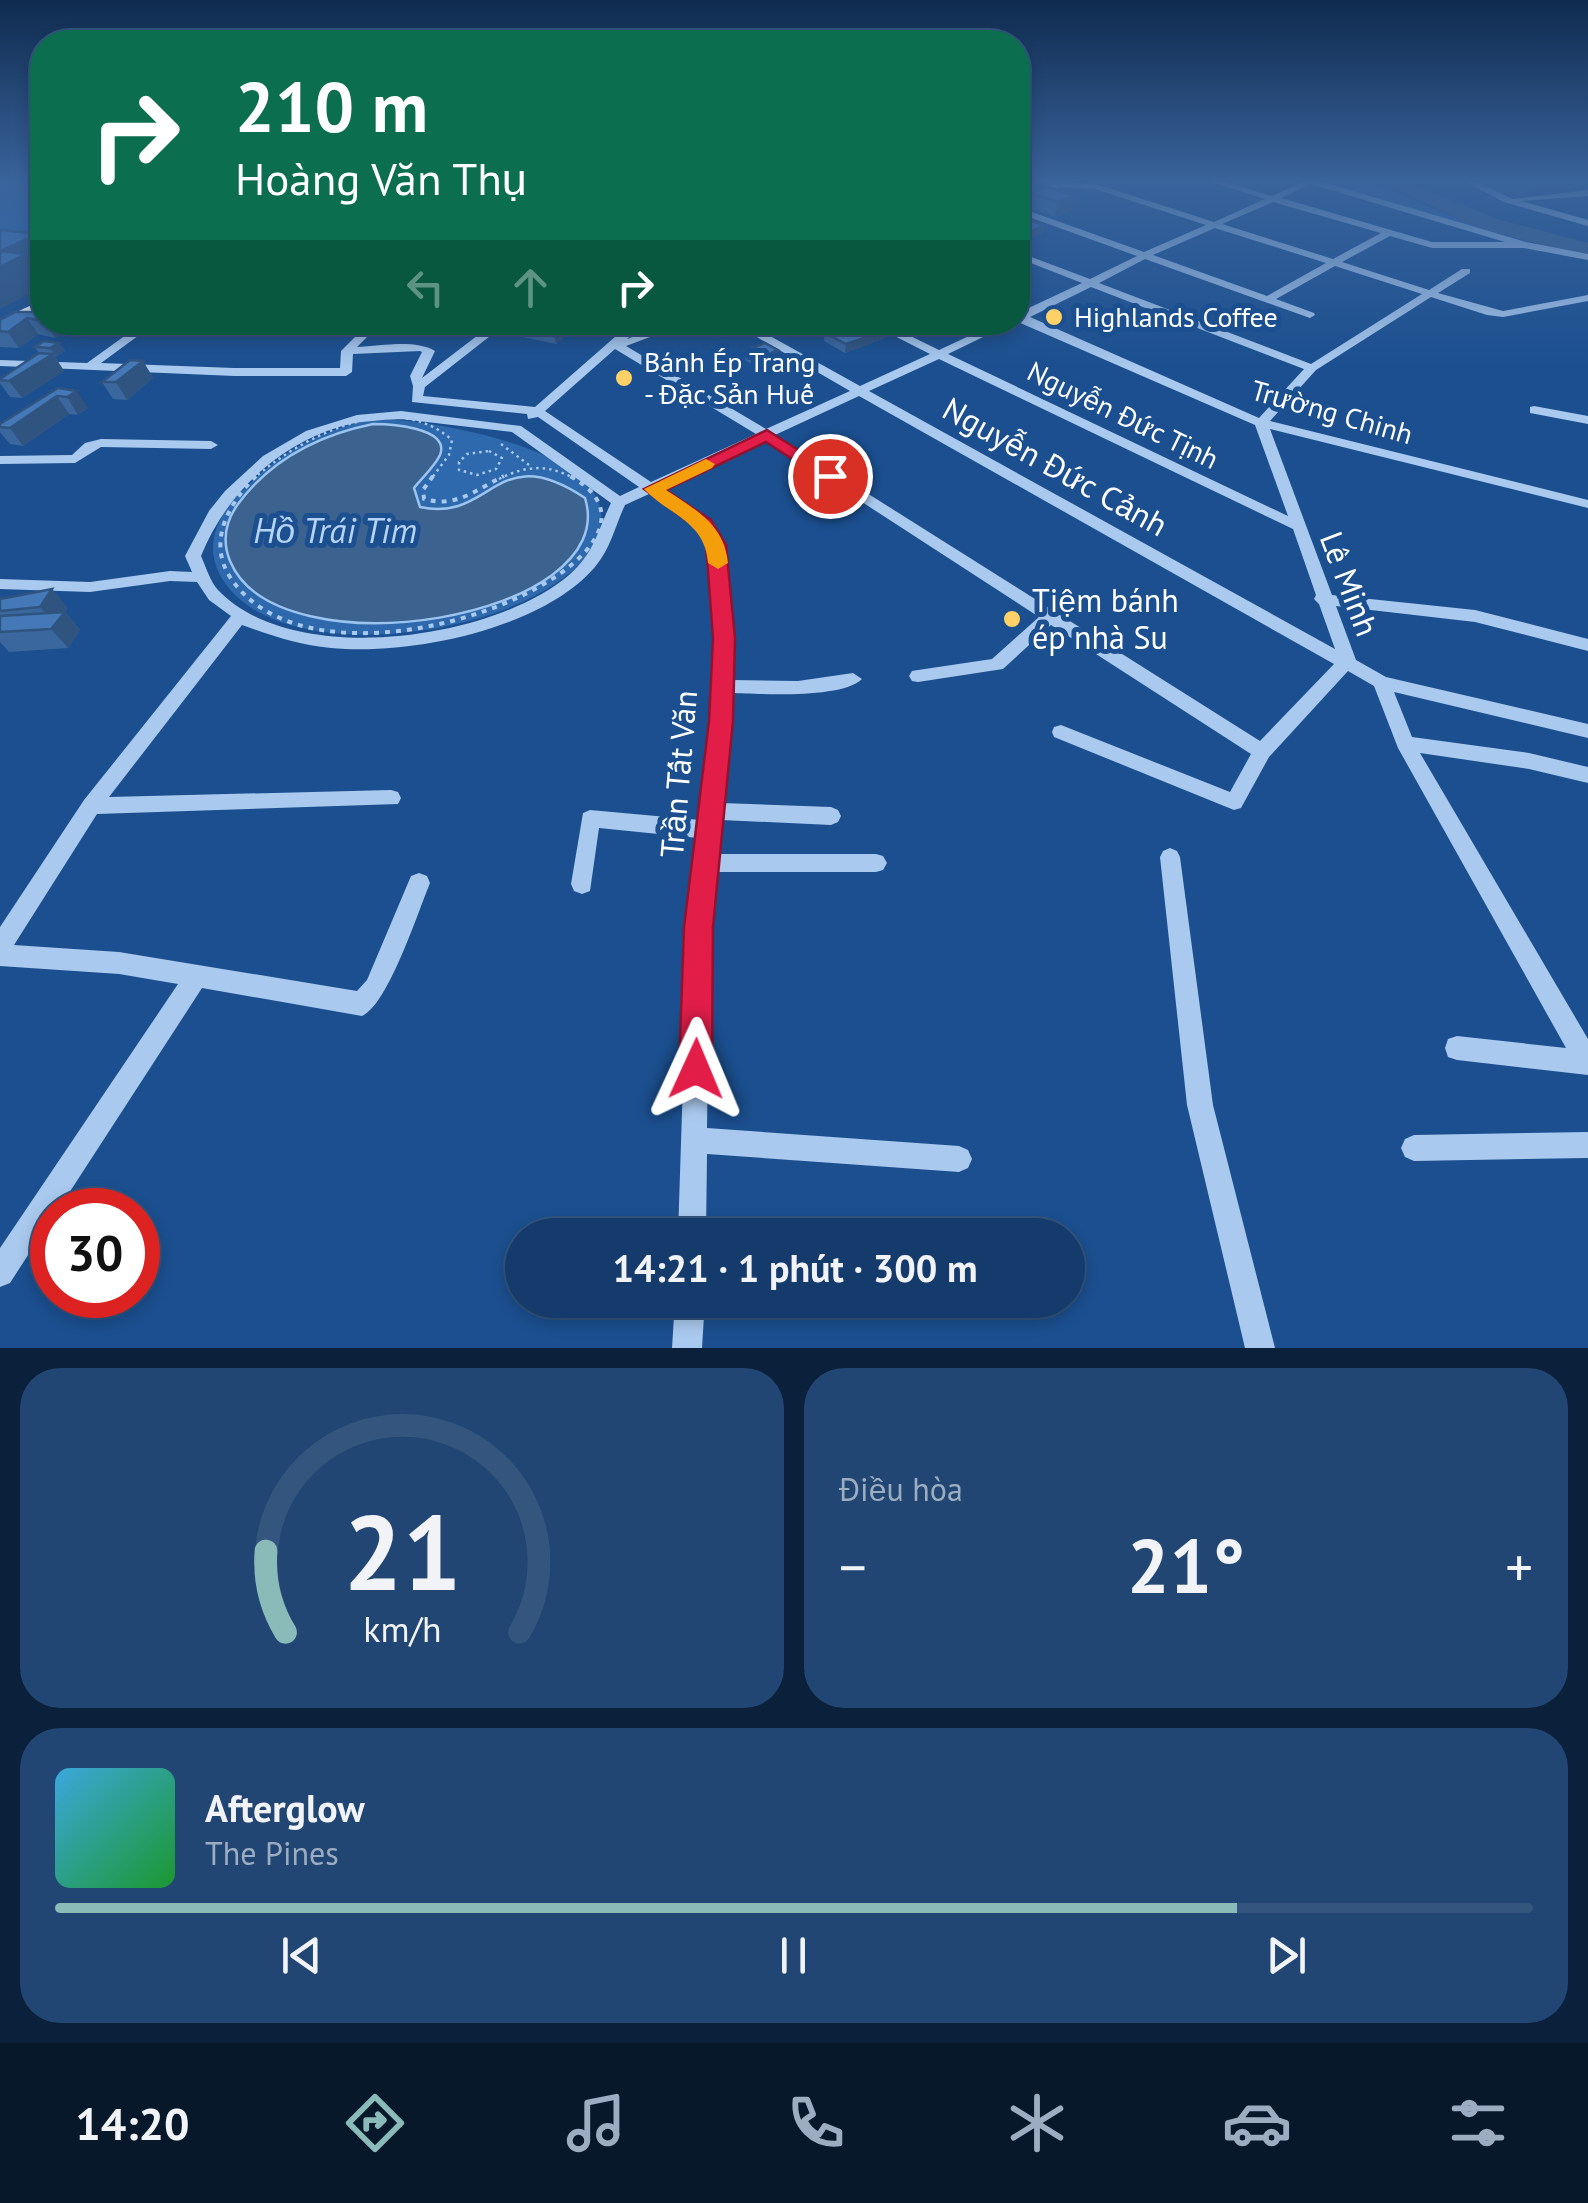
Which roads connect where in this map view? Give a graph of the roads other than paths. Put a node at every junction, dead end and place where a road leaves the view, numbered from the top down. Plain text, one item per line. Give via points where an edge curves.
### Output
1 (1105, 242) edge
2 (1175, 242) edge
3 (1254, 242) edge
4 (1372, 242) edge
5 (1427, 242) edge
6 (1513, 242) edge
7 (1523, 245) junction
8 (1144, 256) junction
9 (1588, 257) edge
10 (1030, 260) edge
11 (1329, 266) junction
12 (1466, 271) dead end
13 (1089, 283) junction
14 (1426, 297) junction
15 (1588, 298) edge
16 (1267, 300) junction
17 (30, 312) edge
18 (1030, 312) edge
19 (1310, 315) dead end
20 (1030, 325) edge
21 (0, 328) edge
22 (134, 335) edge
23 (363, 335) edge
24 (487, 335) edge
25 (627, 335) edge
26 (648, 335) edge
27 (760, 335) edge
28 (898, 335) edge
29 (980, 335) edge
30 (617, 346) junction
31 (346, 351) junction
32 (937, 354) junction
33 (0, 364) edge
34 (90, 366) junction
35 (1312, 368) junction
36 (860, 390) junction
37 (417, 393) junction
38 (1534, 410) dead end
39 (537, 411) junction
40 (401, 415) junction
41 (1588, 420) edge
42 (1261, 423) junction
43 (516, 429) junction
44 (767, 435) junction
45 (211, 446) dead end
46 (0, 460) edge
47 (653, 489) junction
48 (620, 502) junction
49 (1588, 504) edge
50 (1297, 526) junction
51 (202, 577) junction
52 (0, 584) edge
53 (1322, 598) junction
54 (240, 616) junction
55 (1050, 618) junction
56 (1588, 645) edge
57 (1348, 660) junction
58 (918, 676) dead end
59 (854, 679) dead end
60 (1381, 682) junction
61 (722, 686) junction
62 (1588, 731) edge
63 (1061, 732) dead end
64 (1405, 742) junction
65 (1262, 752) junction
66 (1588, 775) edge
67 (391, 798) dead end
68 (90, 806) junction
69 (831, 816) dead end
70 (710, 821) junction
71 (1170, 856) dead end
72 (706, 863) junction
73 (876, 863) dead end
74 (418, 883) dead end
75 (582, 884) dead end
76 (0, 947) edge
77 (0, 956) edge
78 (197, 976) junction
79 (1457, 1048) dead end
80 (1588, 1063) edge
81 (694, 1140) junction
82 (1588, 1145) edge
83 (1414, 1148) dead end
84 (959, 1159) dead end
85 (692, 1218) edge
86 (0, 1274) edge
87 (689, 1318) edge
88 (687, 1348) edge
89 (1260, 1348) edge

1 - 8 street
2 - 8 street
3 - 11 street
4 - 11 street
5 - 7 street
6 - 7 street
7 - 9 street
8 - 13 street
8 - 16 street
10 - 13 street
11 - 14 street
11 - 16 street
12 - 14 street
13 - 18 street
13 - 35 street
14 - 15 street via 1479,316 1511,316
14 - 35 street
16 - 19 street
17 - 21 highway
20 - 42 street, Trường Chinh
22 - 34 street
23 - 31 street
24 - 37 street
25 - 30 street
26 - 30 street
27 - 36 street, Nguyễn Đức Cảnh
28 - 32 street, Nguyễn Đức Tịnh
29 - 32 street
30 - 39 street
30 - 44 street
31 - 34 street via 346,372
31 - 37 street via 429,351 416,376
32 - 36 street
32 - 50 street, Nguyễn Đức Tịnh
33 - 34 street
35 - 42 street
36 - 44 street
36 - 57 street, Nguyễn Đức Cảnh
37 - 39 street
37 - 40 street
38 - 41 street
39 - 43 street
39 - 47 street, Trần Tất Văn
40 - 43 street
40 - 51 street via 328,426 262,466 200,533 193,556
42 - 49 street, Trường Chinh
42 - 50 street, Lê Minh
43 - 48 street
44 - 47 street
44 - 55 street
45 - 46 street via 102,443 75,460
47 - 48 street
47 - 61 street, Trần Tất Văn via 704,524 716,545
48 - 54 street via 600,550 566,584 477,624 402,641 334,642 268,630
50 - 53 street, Lê Minh
51 - 52 street via 76,588
51 - 54 street
53 - 56 street via 1475,616
53 - 57 street, Lê Minh
54 - 68 street
55 - 58 street via 997,665
55 - 65 street
57 - 60 street, Nguyễn Đức Cảnh
57 - 65 street, Lê Minh
59 - 61 street via 798,688
60 - 62 street
60 - 64 street
61 - 70 street, Trần Tất Văn
63 - 65 street, Lê Minh via 1234,802
64 - 66 street
64 - 80 street
67 - 68 street
68 - 76 street
69 - 70 street
70 - 72 street, Trần Tất Văn
70 - 75 street via 590,819
71 - 89 street via 1200,1106
72 - 73 street
72 - 81 street, Trần Tất Văn
74 - 78 street via 375,988 362,1004
77 - 78 street via 120,963
78 - 86 street
79 - 80 street
81 - 84 street
81 - 85 street, Trần Tất Văn
82 - 83 street
87 - 88 street

